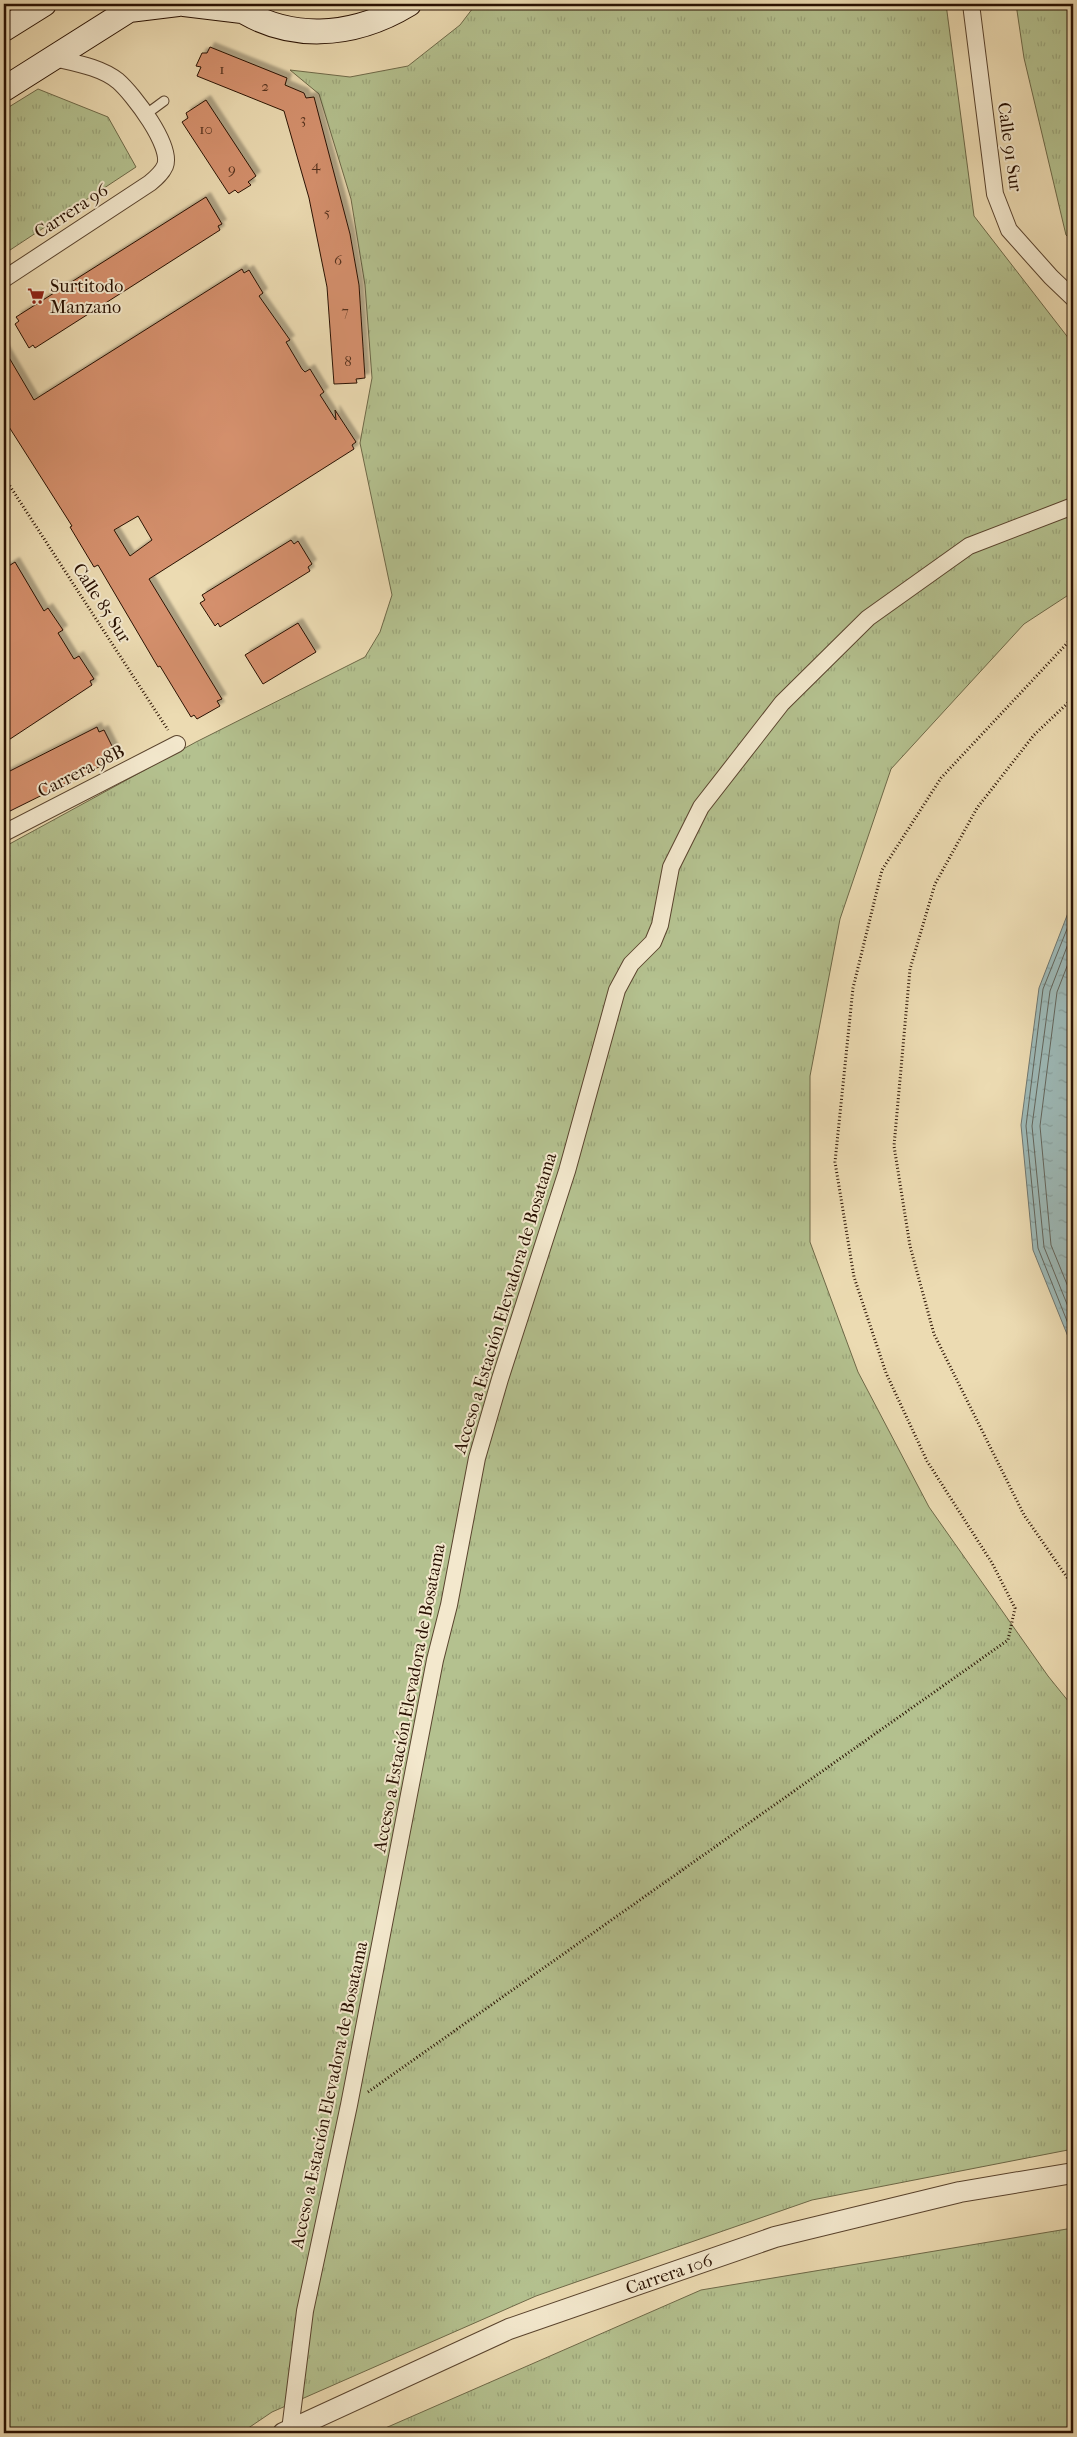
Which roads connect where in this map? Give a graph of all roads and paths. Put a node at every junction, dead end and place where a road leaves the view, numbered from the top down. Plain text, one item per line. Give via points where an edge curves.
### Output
1 (44, 4) edge
2 (178, 4) edge
3 (184, 4) edge
4 (409, 4) edge
5 (971, 4) edge
6 (237, 8) edge
7 (4, 29) edge
8 (54, 58) junction
9 (4, 89) edge
10 (164, 101) dead end
11 (145, 115) junction
12 (4, 279) edge
13 (1073, 298) edge
14 (4, 477) edge
15 (1073, 506) edge
16 (1073, 637) edge
17 (1073, 698) edge
18 (177, 744) joint
19 (4, 833) edge
20 (1073, 1586) edge
21 (349, 2105) junction
22 (1073, 2173) edge
23 (288, 2432) edge

1 - 7 main road
2 - 8 main road via 129,10
3 - 6 main road
4 - 6 main road via 360,27 330,32 278,26
5 - 13 street, Calle 91 Sur via 995,194 1009,230
8 - 9 main road
8 - 11 street via 95,69 118,81
10 - 11 lane
11 - 12 street, Carrera 96 via 166,156 166,165 160,175
14 - 18 path, Calle 85 Sur
15 - 21 street, Acceso a Estación Elevadora de Bosatama via 969,546 868,618 782,703 701,807 671,866 660,925 653,942 631,964 617,990 567,1171 477,1458
16 - 21 path via 941,778 882,870 853,988 836,1162 854,1277 886,1373 928,1461 992,1563 1016,1608 1008,1640
17 - 20 path via 1034,735 977,808 935,884 910,969 894,1146 910,1246 934,1334 1024,1516
18 - 19 street, Carrera 98B
21 - 23 street, Acceso a Estación Elevadora de Bosatama via 305,2310
22 - 23 street, Carrera 106 via 960,2192 775,2237 509,2329

